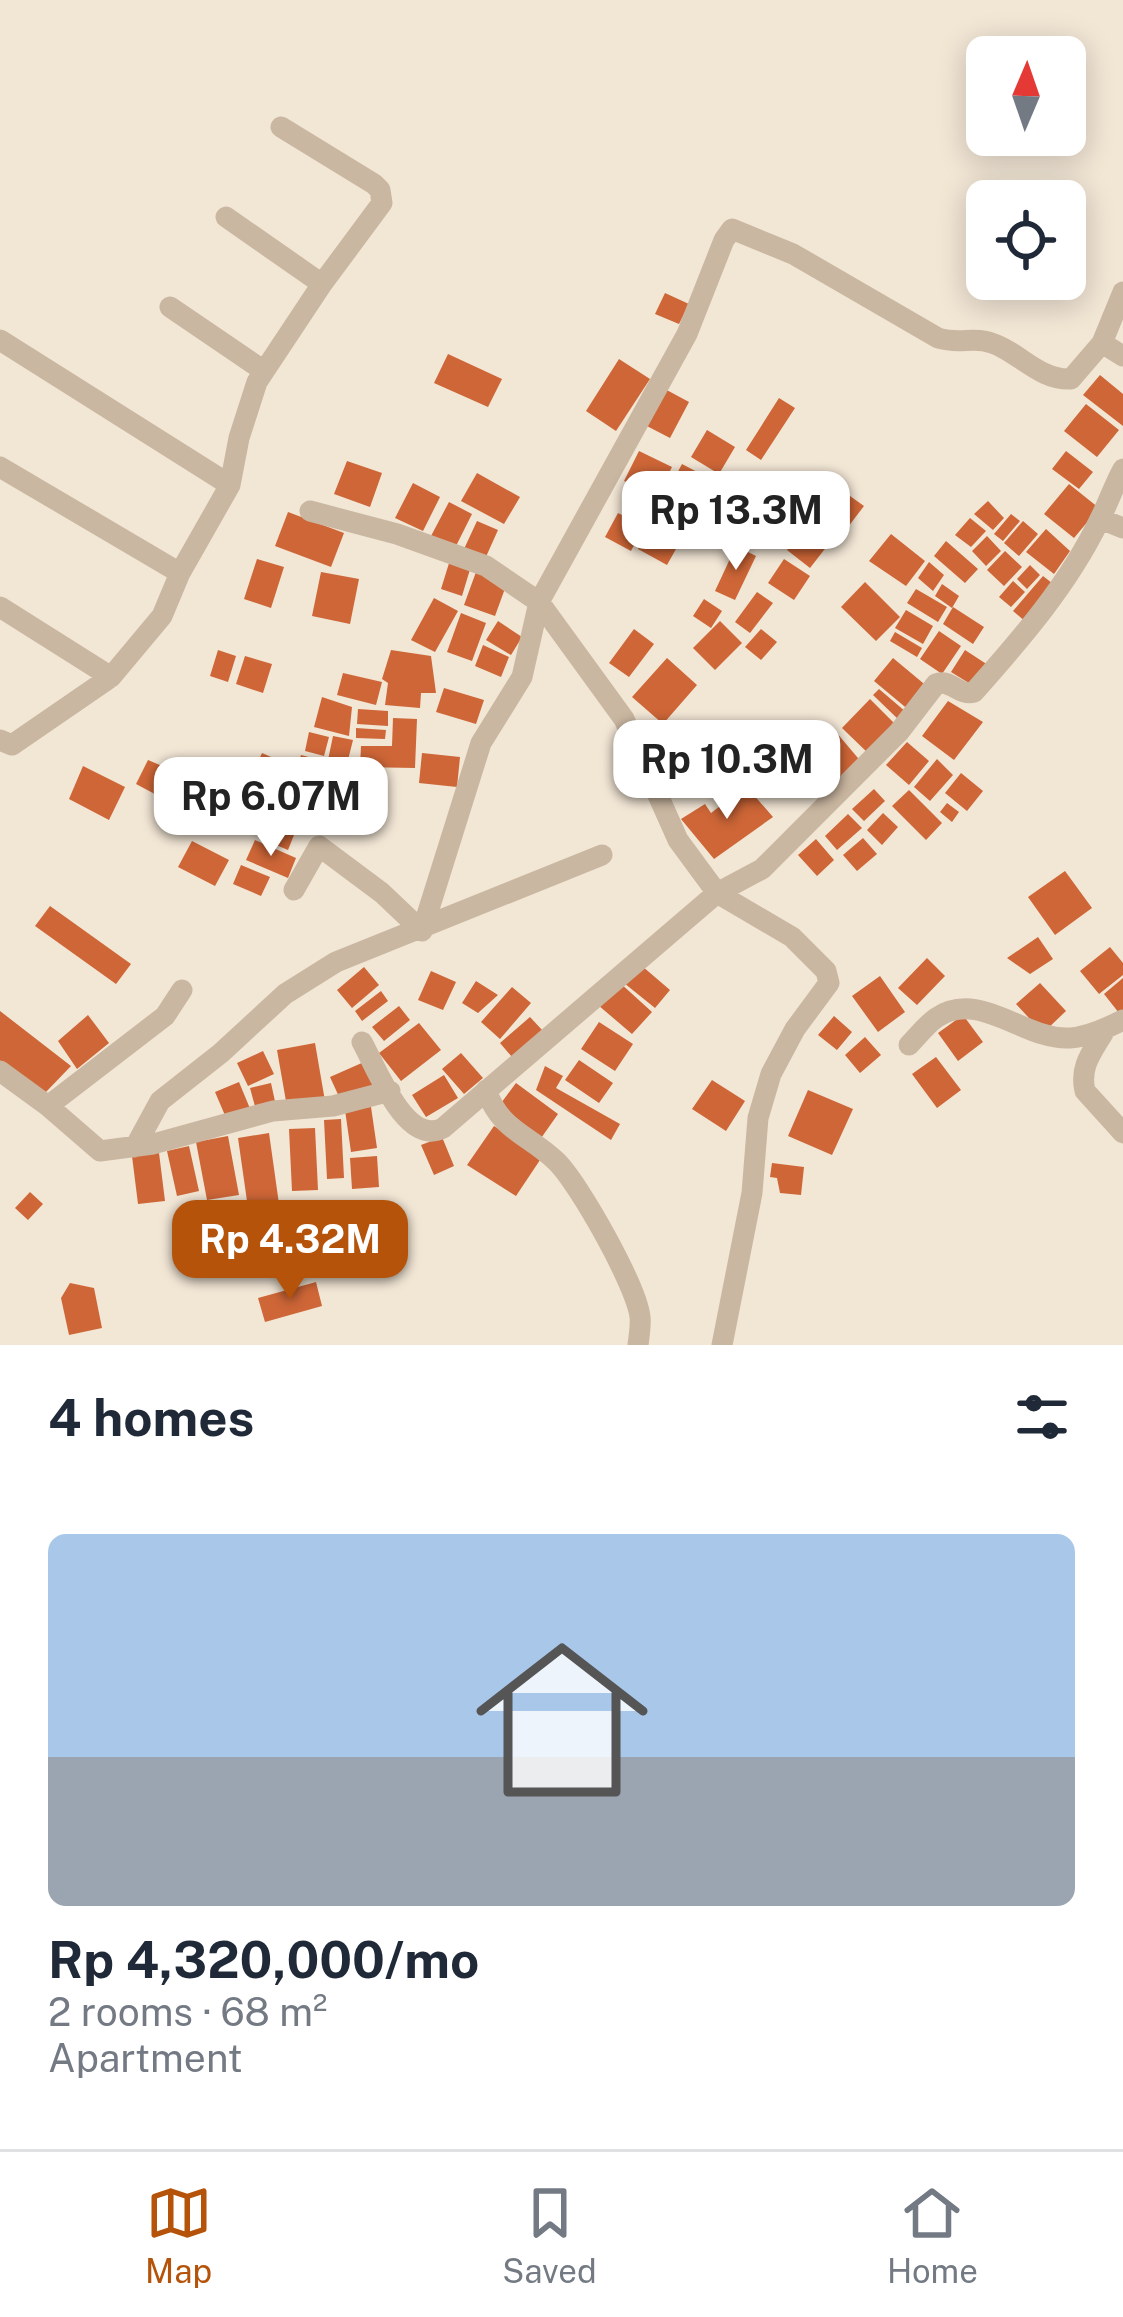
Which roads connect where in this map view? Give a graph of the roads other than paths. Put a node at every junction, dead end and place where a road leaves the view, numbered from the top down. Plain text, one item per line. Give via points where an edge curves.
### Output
1 (281, 127) dead end
2 (226, 217) dead end
3 (322, 284) junction
4 (1123, 292) edge
5 (170, 307) dead end
6 (0, 340) edge
7 (1102, 343) junction
8 (1123, 356) edge
9 (264, 371) junction
10 (0, 467) edge
11 (1123, 470) edge
12 (230, 485) junction
13 (310, 511) dead end
14 (1100, 519) junction
15 (1123, 528) edge
16 (180, 573) junction
17 (538, 602) junction
18 (0, 607) edge
19 (111, 677) junction
20 (1, 743) edge
21 (602, 855) dead end
22 (294, 890) dead end
23 (717, 893) junction
24 (422, 931) junction
25 (182, 990) dead end
26 (1114, 1025) edge
27 (362, 1042) dead end
28 (909, 1045) dead end
29 (0, 1071) edge
30 (390, 1090) junction
31 (485, 1090) junction
32 (48, 1106) junction
33 (1123, 1133) edge
34 (135, 1147) junction
35 (638, 1345) edge
36 (722, 1345) edge

1 - 3 street via 374,184 382,197
2 - 3 street
3 - 9 street
4 - 7 street
5 - 9 street
6 - 12 street
7 - 8 street
7 - 17 street via 1071,379 1052,377 984,341 938,338 793,254 732,229 687,334
9 - 12 street
10 - 16 street
11 - 14 street
12 - 16 street
13 - 17 street via 486,566
14 - 15 street
14 - 23 street via 1041,617 974,692 936,684 762,869
16 - 19 street via 162,616
17 - 23 street via 624,719 678,840
17 - 24 street via 522,677 481,743
18 - 19 street
19 - 20 street via 12,746
21 - 24 street
22 - 24 street via 319,846
23 - 31 street
23 - 36 street via 792,937 830,979 771,1074 758,1118
24 - 34 street via 336,962 285,994 160,1101
25 - 32 street via 165,1016
26 - 28 street via 1051,1036 969,1007 938,1016
26 - 33 street via 1088,1056 1083,1083
27 - 30 street
29 - 32 street
30 - 31 street via 406,1120 431,1133
30 - 34 street
31 - 35 street via 494,1115 557,1162 617,1256 637,1303
32 - 34 street via 100,1151

